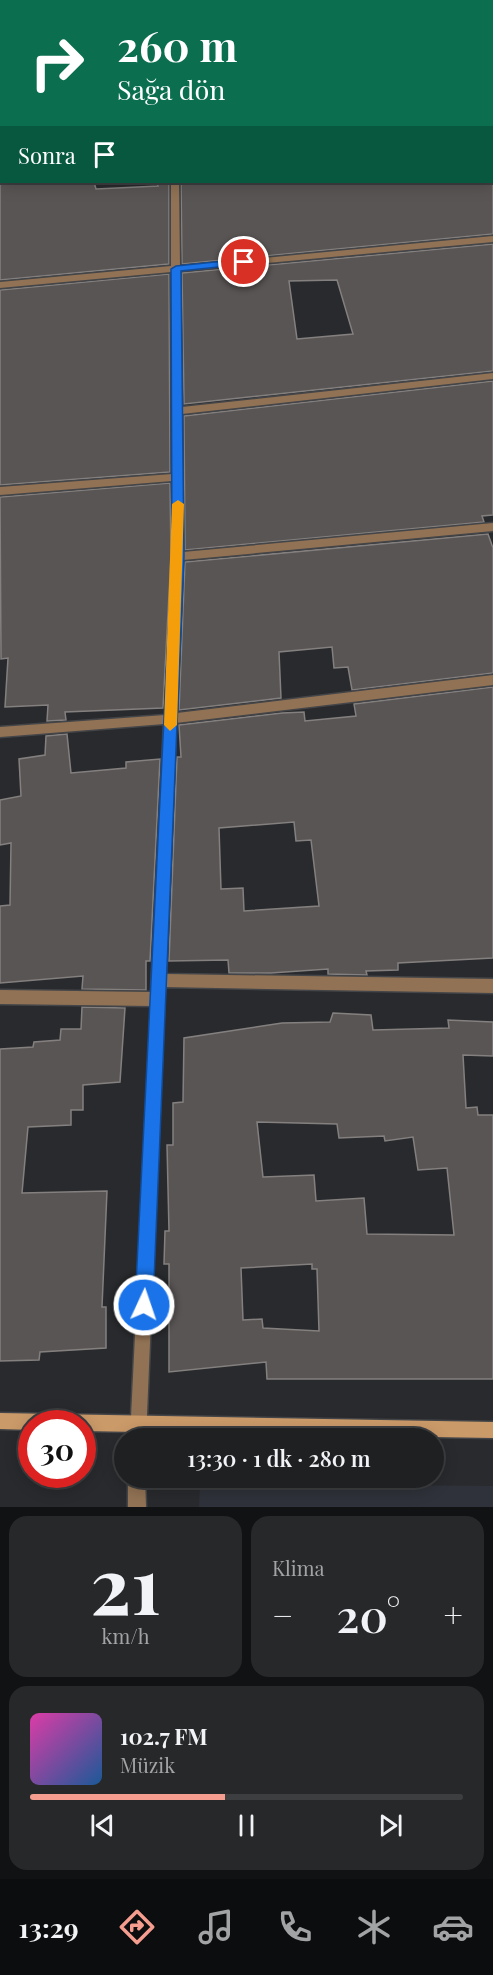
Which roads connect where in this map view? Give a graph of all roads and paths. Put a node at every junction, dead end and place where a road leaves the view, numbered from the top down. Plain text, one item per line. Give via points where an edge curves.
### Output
1 (175, 183) edge
2 (493, 239) edge
3 (176, 269) junction
4 (0, 285) edge
5 (493, 376) edge
6 (178, 411) junction
7 (178, 477) junction
8 (0, 491) edge
9 (493, 527) edge
10 (178, 556) junction
11 (493, 680) edge
12 (171, 719) junction
13 (0, 732) edge
14 (158, 980) junction
15 (493, 986) edge
16 (0, 997) edge
17 (158, 999) junction
18 (0, 1421) edge
19 (114, 1428) edge
20 (138, 1428) edge
21 (444, 1430) edge
22 (493, 1430) edge
23 (137, 1488) edge
24 (137, 1507) edge

1 - 3 street
2 - 3 street
3 - 4 street
3 - 6 street
5 - 6 street
6 - 7 street
7 - 8 street
7 - 10 street
9 - 10 street
10 - 12 street
11 - 12 street
12 - 13 street
12 - 14 street
14 - 15 street
14 - 17 street
16 - 17 street
17 - 20 street
18 - 19 street
21 - 22 street
23 - 24 street

